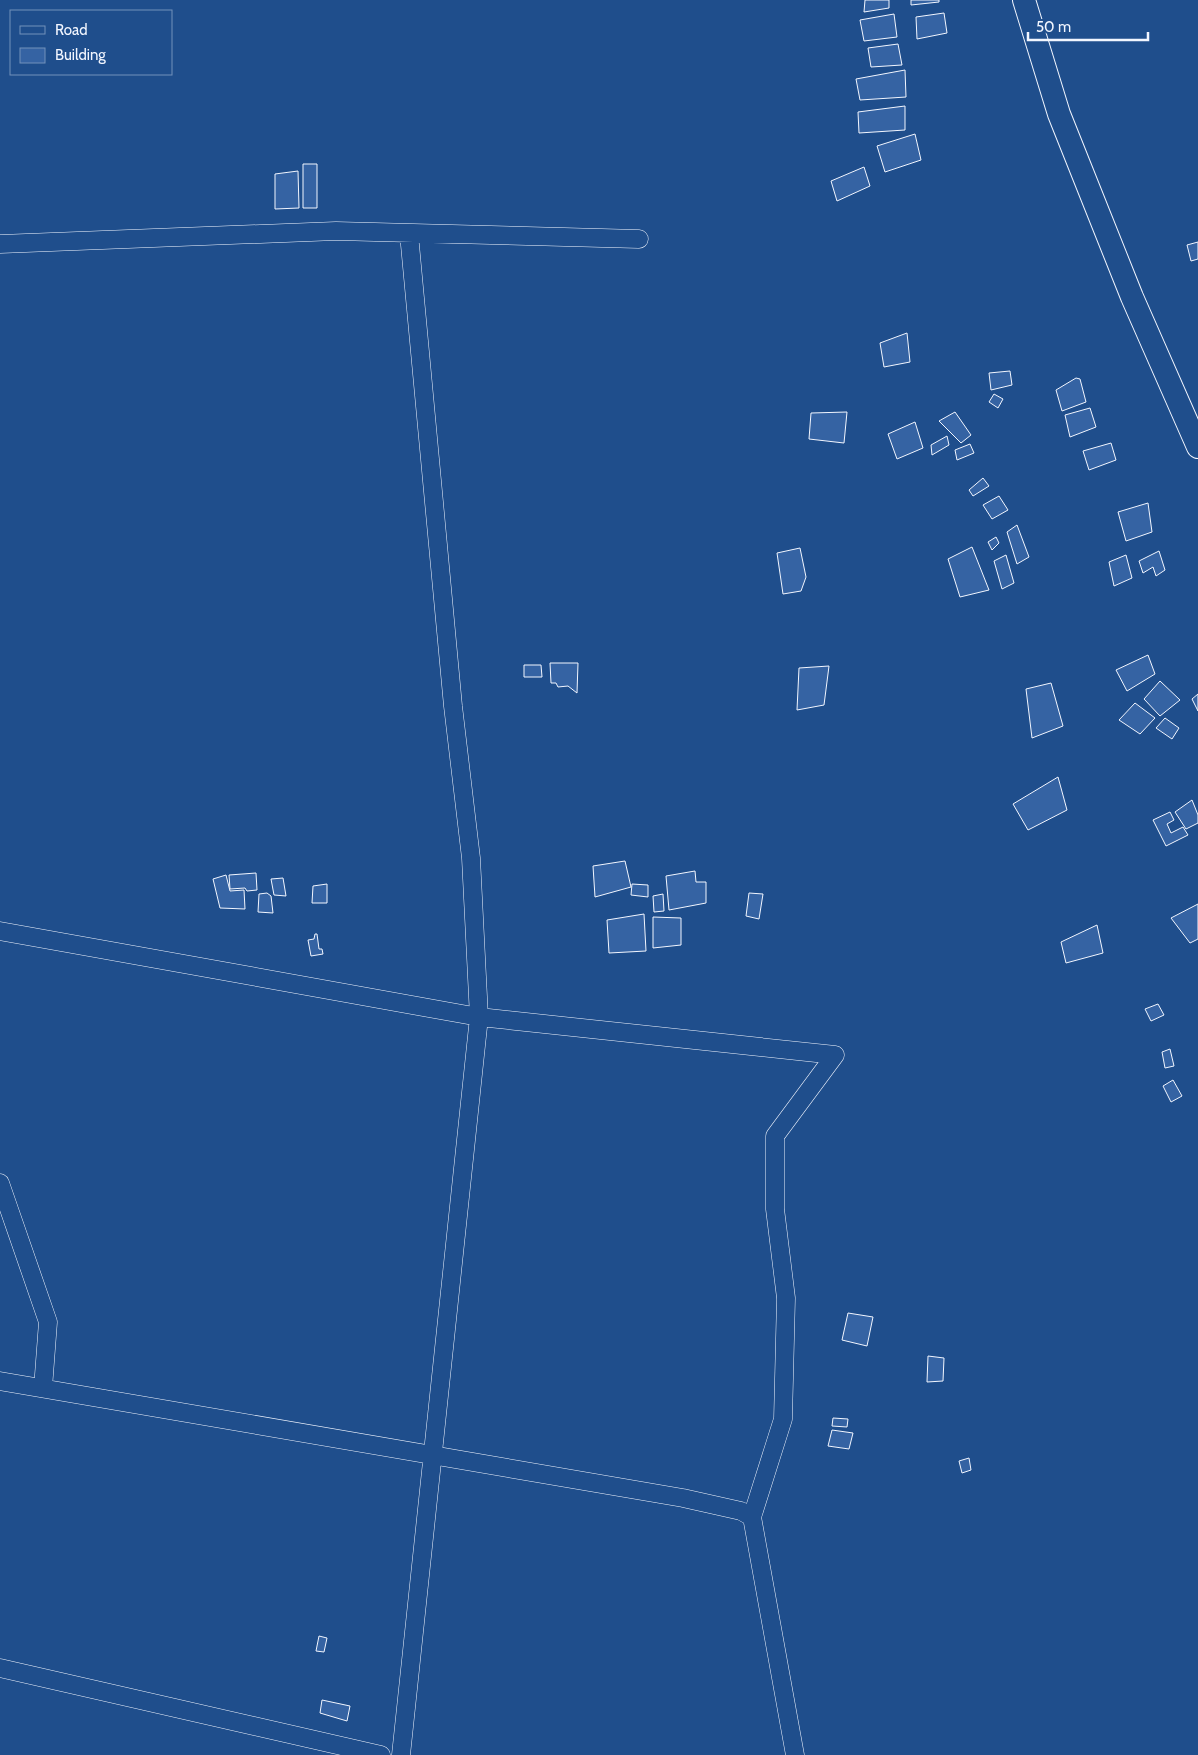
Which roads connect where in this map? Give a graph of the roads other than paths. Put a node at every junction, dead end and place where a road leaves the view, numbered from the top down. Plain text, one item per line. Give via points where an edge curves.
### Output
1 (1024, 0) edge
2 (410, 234) junction
3 (639, 239) dead end
4 (0, 244) edge
5 (1198, 447) edge
6 (0, 931) edge
7 (479, 1017) junction
8 (0, 1183) edge
9 (0, 1381) edge
10 (44, 1388) junction
11 (433, 1455) junction
12 (752, 1518) junction
13 (0, 1668) edge
14 (381, 1755) edge
15 (401, 1755) edge
16 (795, 1755) edge

1 - 5 main road via 1059,114 1132,297
2 - 3 street
2 - 4 street via 336,231
2 - 7 street via 452,706 471,858
6 - 7 street
7 - 11 street
7 - 12 street via 835,1055 775,1136 775,1209 786,1298 783,1419
8 - 10 street via 48,1322
9 - 10 street
10 - 11 street
11 - 12 street via 683,1498 741,1511
11 - 15 street
12 - 16 street
13 - 14 street

